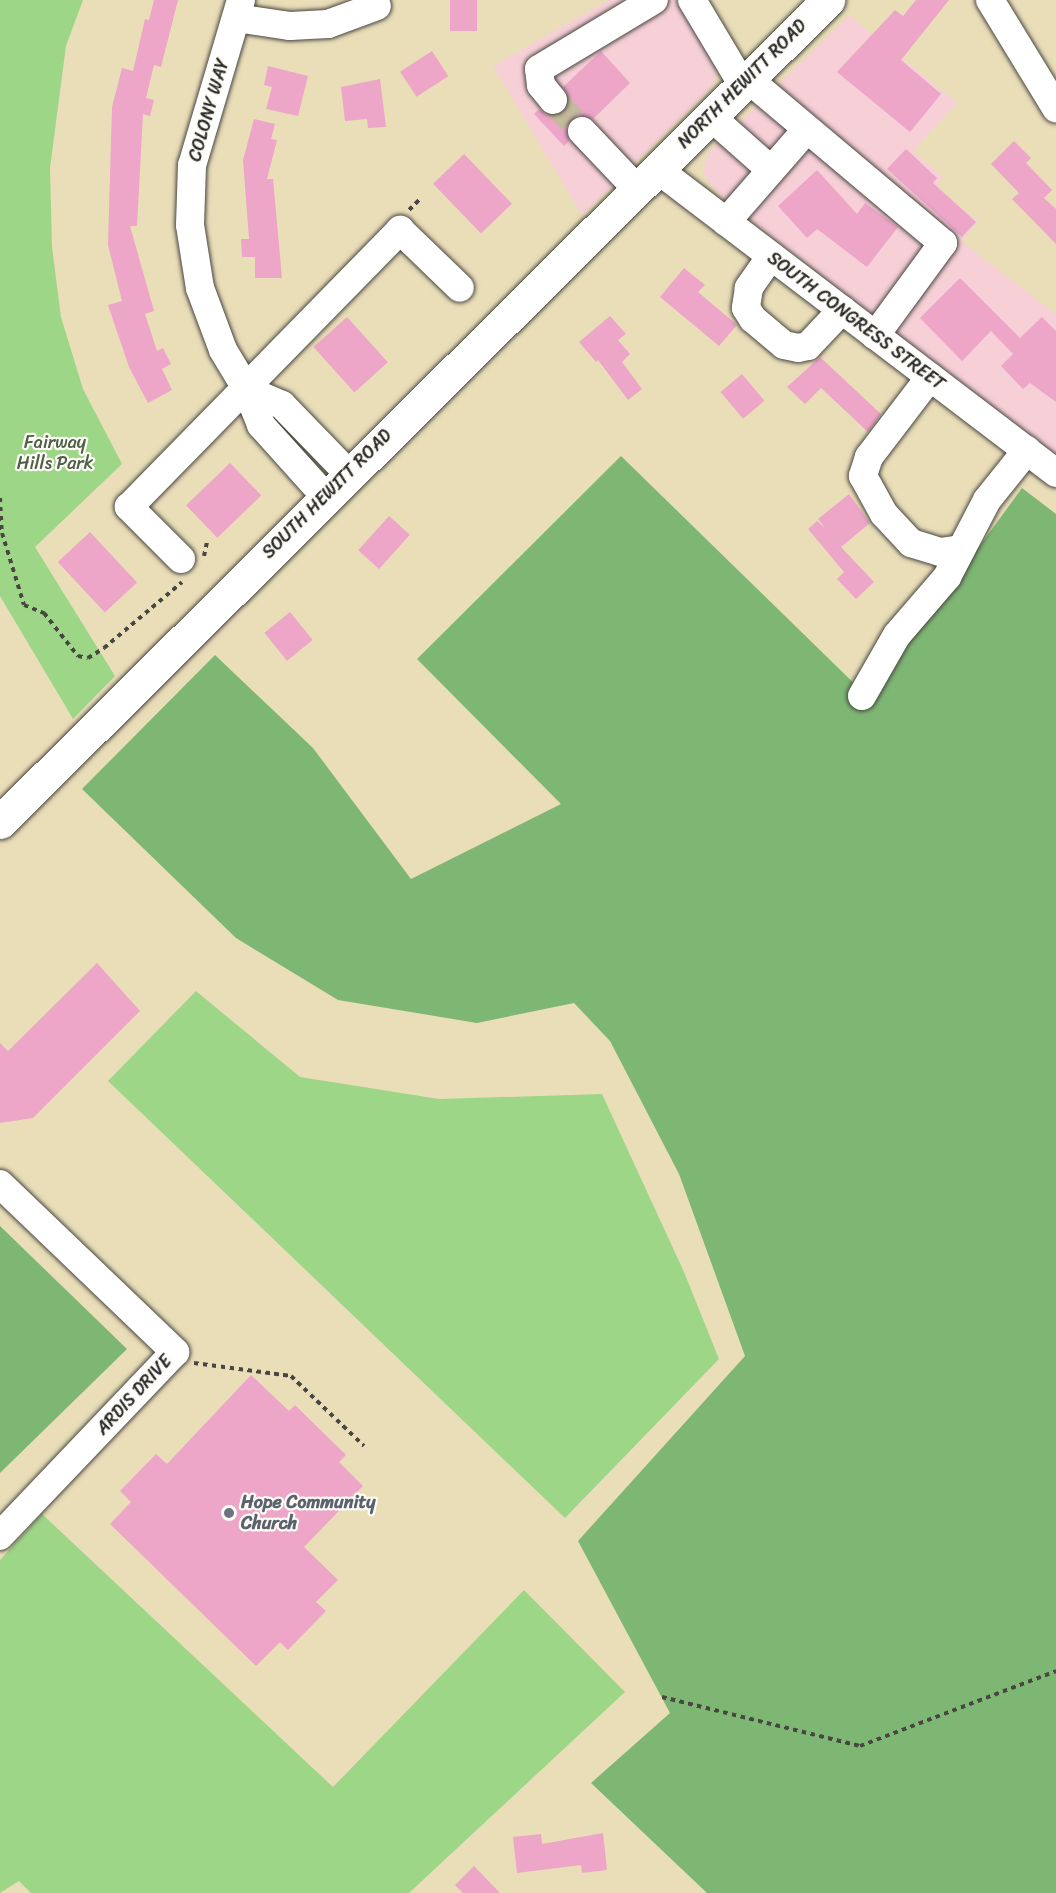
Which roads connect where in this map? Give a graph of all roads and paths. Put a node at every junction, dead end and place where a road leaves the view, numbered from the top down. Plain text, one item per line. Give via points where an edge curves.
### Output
1 (654, 0) edge
2 (692, 0) edge
3 (828, 0) edge
4 (990, 0) edge
5 (376, 6) dead end
6 (239, 9) edge
7 (745, 82) junction
8 (553, 100) tunnel mouth
9 (1056, 108) edge
10 (710, 116) junction
11 (807, 129) junction
12 (582, 131) tunnel mouth
13 (771, 170) junction
14 (647, 179) junction
15 (726, 222) junction
16 (771, 256) junction
17 (460, 288) dead end
18 (842, 310) junction
19 (875, 336) junction
20 (930, 377) junction
21 (247, 390) junction
22 (1027, 450) junction
23 (1055, 471) edge
24 (348, 473) junction
25 (325, 496) junction
26 (0, 498) edge
27 (207, 542) dead end
28 (961, 549) junction
29 (190, 566) junction
30 (862, 696) dead end
31 (0, 822) edge
32 (0, 1184) edge
33 (182, 1357) junction
34 (364, 1446) dead end
35 (0, 1536) edge
36 (1056, 1671) edge
37 (662, 1697) dead end

1 - 8 street via 539,69 541,85
2 - 7 street
3 - 7 main road, NORTH HEWITT ROAD
4 - 9 street
5 - 6 street via 328,24 290,26
6 - 21 street, COLONY WAY via 192,165 189,225 200,288 223,350
7 - 10 main road, NORTH HEWITT ROAD
7 - 11 street
10 - 13 street
10 - 14 main road, NORTH HEWITT ROAD
11 - 13 street
11 - 19 street via 943,243
12 - 14 street, SOUTH CONGRESS STREET
13 - 15 street
14 - 15 street, SOUTH CONGRESS STREET
14 - 24 main road, SOUTH HEWITT ROAD
15 - 16 street, SOUTH CONGRESS STREET
16 - 18 street, SOUTH CONGRESS STREET
16 - 18 street via 745,298 753,319 777,339 798,348 808,346
17 - 21 street via 400,230
18 - 19 street, SOUTH CONGRESS STREET
19 - 20 street, SOUTH CONGRESS STREET
20 - 22 street, SOUTH CONGRESS STREET
20 - 28 street via 869,458 863,476 884,514 912,543 940,552
21 - 24 street via 282,405
21 - 25 street, COLONY WAY via 261,425
21 - 29 street via 229,403 129,507
22 - 23 street, SOUTH CONGRESS STREET
22 - 28 street via 987,500
24 - 25 main road, SOUTH HEWITT ROAD
25 - 31 main road, SOUTH HEWITT ROAD
26 - 29 path via 4,542 24,605 44,613 78,656 88,658 157,607
27 - 29 path
28 - 30 street via 947,577 897,635
32 - 33 street, ARDIS DRIVE
33 - 34 path via 291,1376
33 - 35 street, ARDIS DRIVE
36 - 37 path via 860,1746

